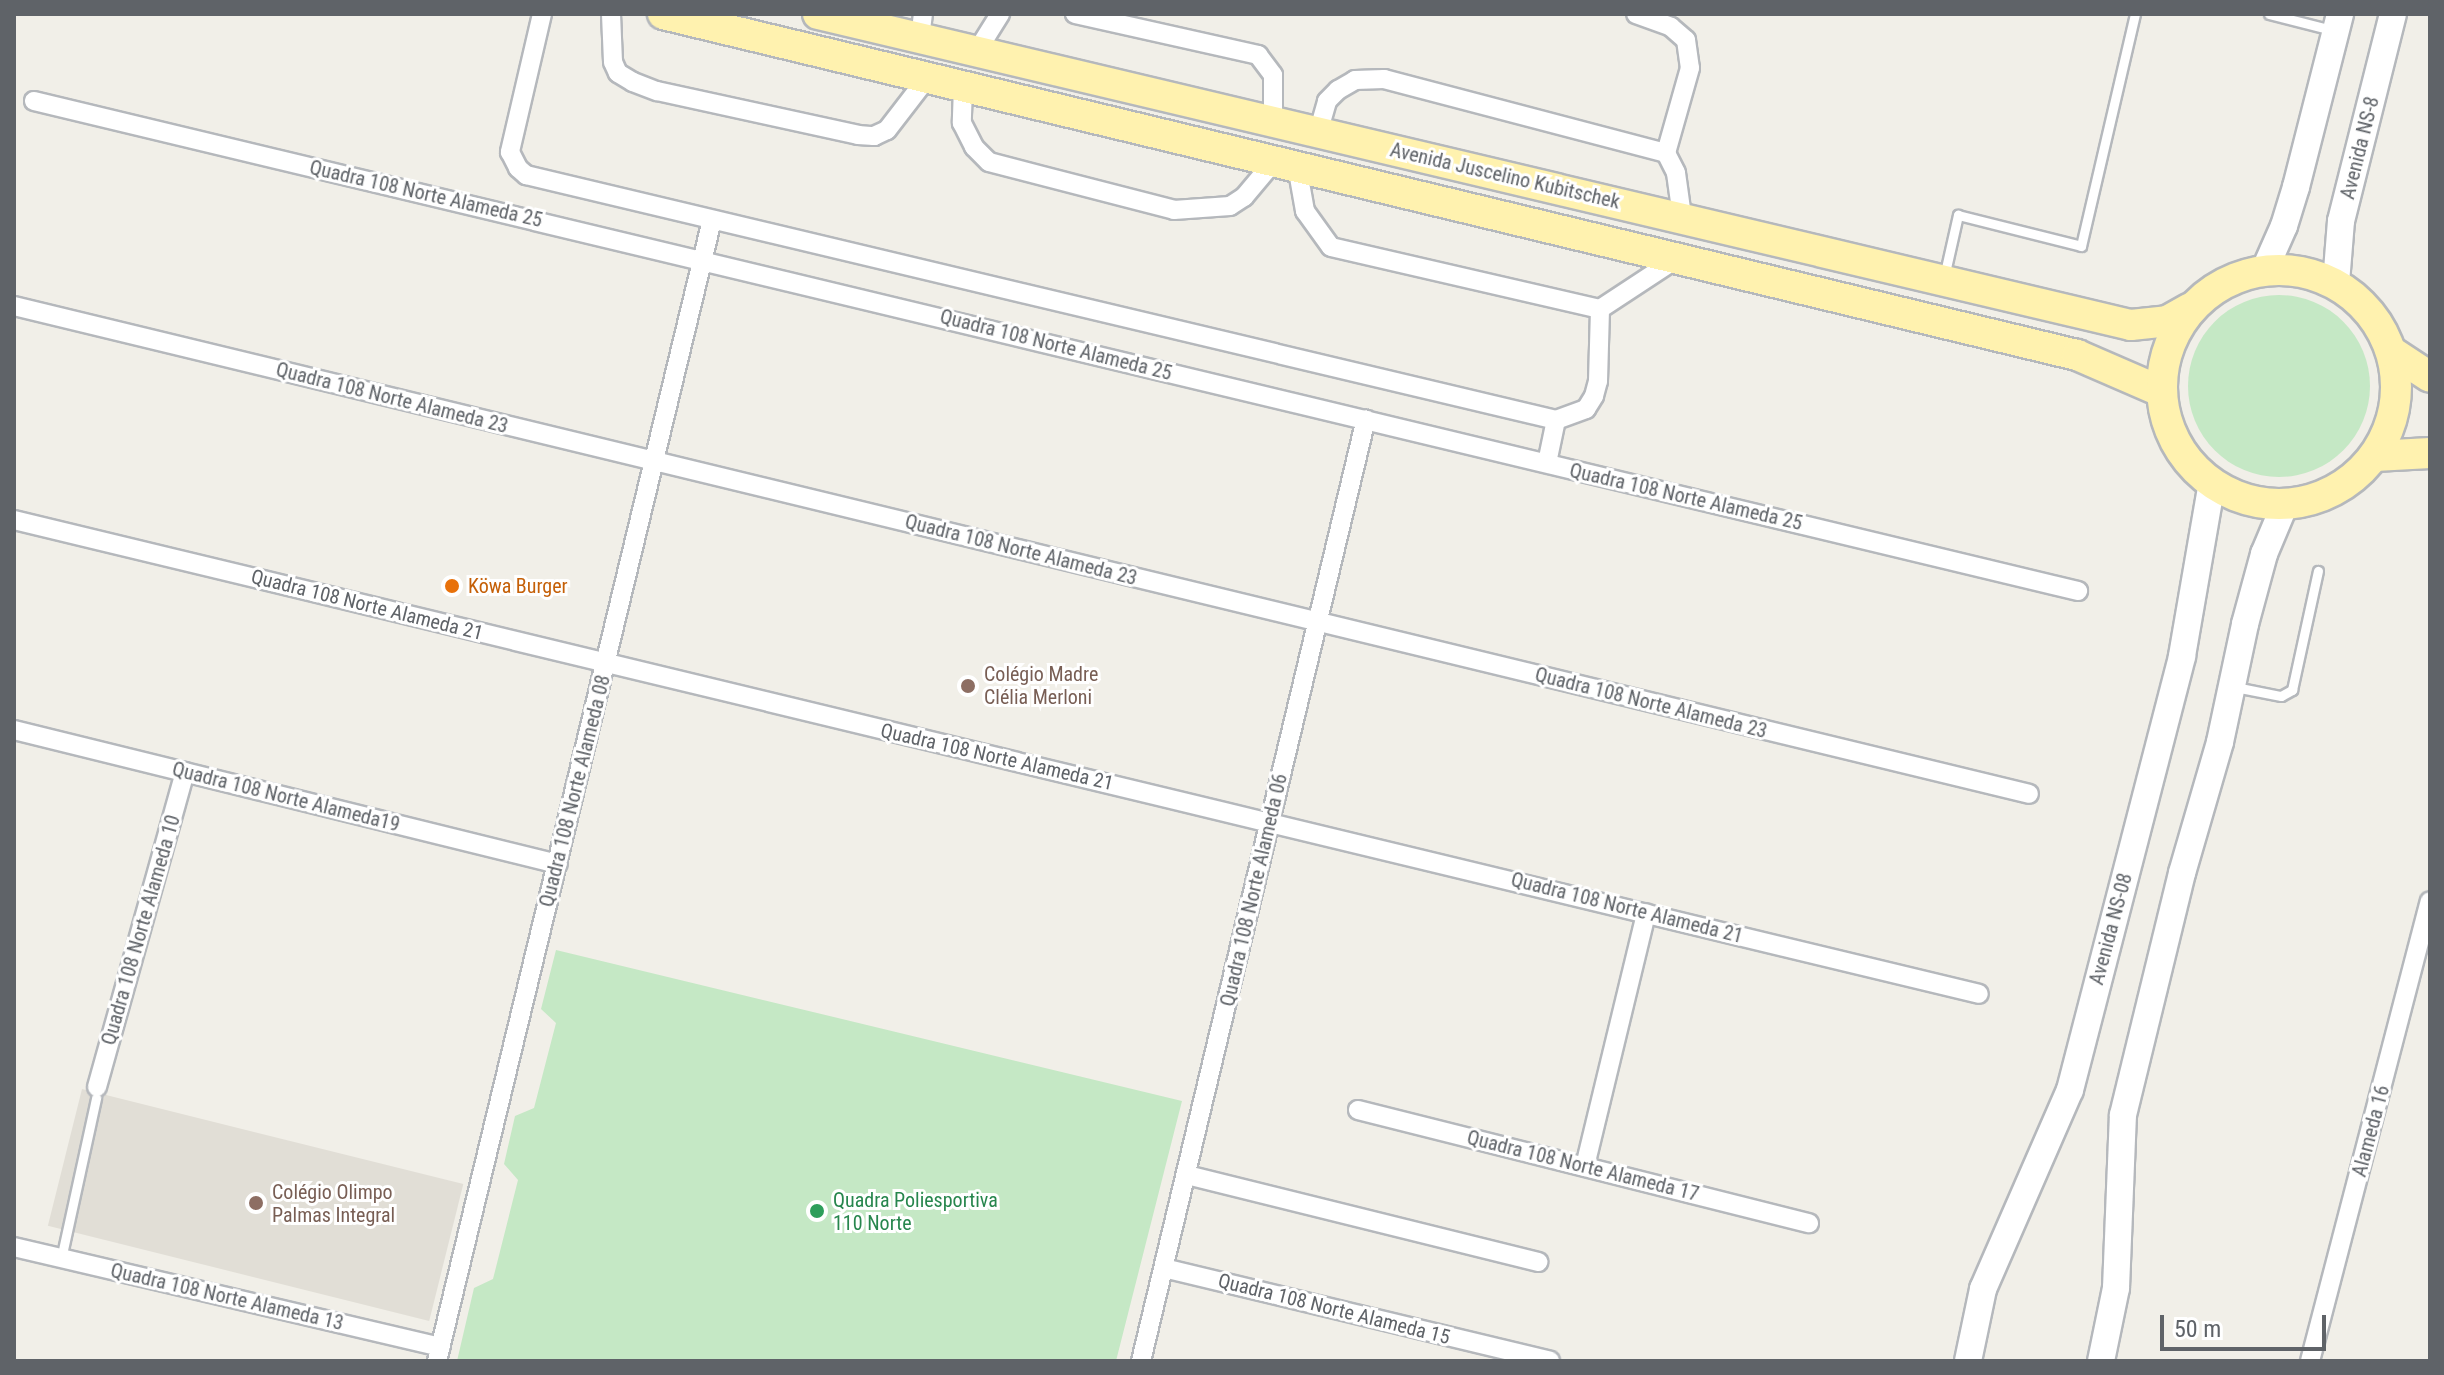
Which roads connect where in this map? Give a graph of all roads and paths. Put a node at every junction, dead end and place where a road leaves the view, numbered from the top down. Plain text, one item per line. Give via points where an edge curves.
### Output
1 (542, 14) edge
2 (611, 14) edge
3 (663, 14) edge
4 (818, 14) edge
5 (1000, 14) edge
6 (1075, 14) edge
7 (1636, 14) edge
8 (2135, 14) edge
9 (2269, 14) edge
10 (2393, 14) edge
11 (2338, 23) edge
12 (922, 26) edge
13 (977, 51) junction
14 (927, 78) junction
15 (963, 87) junction
16 (34, 101) dead end
17 (1273, 122) junction
18 (1318, 133) junction
19 (1666, 153) junction
20 (1286, 163) junction
21 (1682, 216) junction
22 (712, 220) junction
23 (1676, 259) junction
24 (703, 260) junction
25 (2265, 269) junction
26 (1943, 280) junction
27 (2336, 283) junction
28 (14, 306) edge
29 (2190, 308) junction
30 (1600, 309) junction
31 (2392, 352) junction
32 (2430, 377) edge
33 (2160, 391) junction
34 (1366, 419) junction
35 (1556, 420) junction
36 (2430, 453) edge
37 (2375, 456) junction
38 (654, 461) junction
39 (1547, 463) junction
40 (2212, 483) junction
41 (2285, 504) junction
42 (14, 520) edge
43 (2318, 571) dead end
44 (2078, 591) dead end
45 (1319, 623) junction
46 (606, 663) junction
47 (2231, 686) junction
48 (14, 730) edge
49 (185, 772) junction
50 (2029, 794) dead end
51 (1270, 822) junction
52 (558, 864) junction
53 (2430, 901) edge
54 (1646, 913) junction
55 (1979, 994) dead end
56 (96, 1093) joint
57 (1358, 1110) dead end
58 (1585, 1166) junction
59 (1187, 1175) junction
60 (1809, 1223) dead end
61 (14, 1247) edge
62 (61, 1259) junction
63 (1538, 1262) dead end
64 (1164, 1268) junction
65 (438, 1354) edge
66 (1141, 1361) edge
67 (1550, 1361) edge
68 (1968, 1361) edge
69 (2101, 1361) edge
70 (2310, 1361) edge

1 - 22 street via 510,152 518,168 526,175
2 - 14 street via 613,62 618,73 633,82 858,135 887,130
3 - 14 main road, Avenida Juscelino Kubitschek
4 - 12 main road, Avenida Juscelino Kubitschek
5 - 13 street
6 - 17 street via 1258,55 1273,75
7 - 19 street via 1671,27 1686,40 1690,68
8 - 26 lane via 2081,246 1958,215
9 - 11 lane
10 - 27 street, Avenida NS-8 via 2341,221
11 - 25 street via 2296,187
12 - 13 main road, Avenida Juscelino Kubitschek
13 - 17 main road, Avenida Juscelino Kubitschek
14 - 15 main road, Avenida Juscelino Kubitschek
15 - 20 main road, Avenida Juscelino Kubitschek
15 - 20 street via 962,123 989,162 1174,210 1230,206
16 - 24 street, Quadra 108 Norte Alameda 25
17 - 18 main road, Avenida Juscelino Kubitschek
18 - 19 street via 1327,101 1338,90 1355,80 1384,79
18 - 21 main road, Avenida Juscelino Kubitschek
19 - 21 street via 1676,173
20 - 23 main road, Avenida Juscelino Kubitschek
20 - 30 street via 1305,211 1331,247
21 - 26 main road, Avenida Juscelino Kubitschek
22 - 24 street, Quadra 108 Norte Alameda 08
22 - 35 street
23 - 30 street
23 - 33 main road, Avenida Juscelino Kubitschek via 2077,355
24 - 34 street, Quadra 108 Norte Alameda 25
24 - 38 street, Quadra 108 Norte Alameda 08
25 - 27 main road via 2301,271
25 - 29 main road via 2224,282
26 - 29 main road, Avenida Juscelino Kubitschek via 2131,325 2167,321
27 - 31 main road via 2371,312
28 - 38 street, Quadra 108 Norte Alameda 23
29 - 33 main road via 2173,333
30 - 35 street via 1594,396 1586,409
31 - 32 main road
31 - 37 main road via 2398,388
33 - 40 main road via 2185,458
34 - 39 street, Quadra 108 Norte Alameda 25
34 - 45 street, Quadra 108 Norte Alameda 06
35 - 39 street
36 - 37 main road
37 - 41 main road via 2351,481 2320,497
38 - 45 street, Quadra 108 Norte Alameda 23
38 - 46 street, Quadra 108 Norte Alameda 08
39 - 44 street, Quadra 108 Norte Alameda 25
40 - 41 main road via 2234,496
40 - 68 street, Avenida NS-08 via 2182,656 2070,1090 1983,1289
41 - 47 street via 2264,554
42 - 46 street, Quadra 108 Norte Alameda 21
43 - 47 lane via 2292,690 2281,696
45 - 50 street, Quadra 108 Norte Alameda 23
45 - 51 street, Quadra 108 Norte Alameda 06
46 - 51 street, Quadra 108 Norte Alameda 21
46 - 52 street, Quadra 108 Norte Alameda 08
47 - 69 street via 2123,1115 2116,1288
48 - 49 street, Quadra 108 Norte Alameda19
49 - 52 street, Quadra 108 Norte Alameda19
49 - 56 street, Quadra 108 Norte Alameda 10
51 - 54 street, Quadra 108 Norte Alameda 21
51 - 59 street, Quadra 108 Norte Alameda 06
52 - 65 street, Quadra 108 Norte Alameda 08
53 - 70 street, Alameda 16
54 - 55 street, Quadra 108 Norte Alameda 21
54 - 58 street
56 - 62 lane
57 - 58 street, Quadra 108 Norte Alameda 17
58 - 60 street, Quadra 108 Norte Alameda 17
59 - 63 street
59 - 64 street, Quadra 108 Norte Alameda 06
61 - 62 street, Quadra 108 Norte Alameda 13
62 - 65 street, Quadra 108 Norte Alameda 13
64 - 66 street, Quadra 108 Norte Alameda 06
64 - 67 street, Quadra 108 Norte Alameda 15

